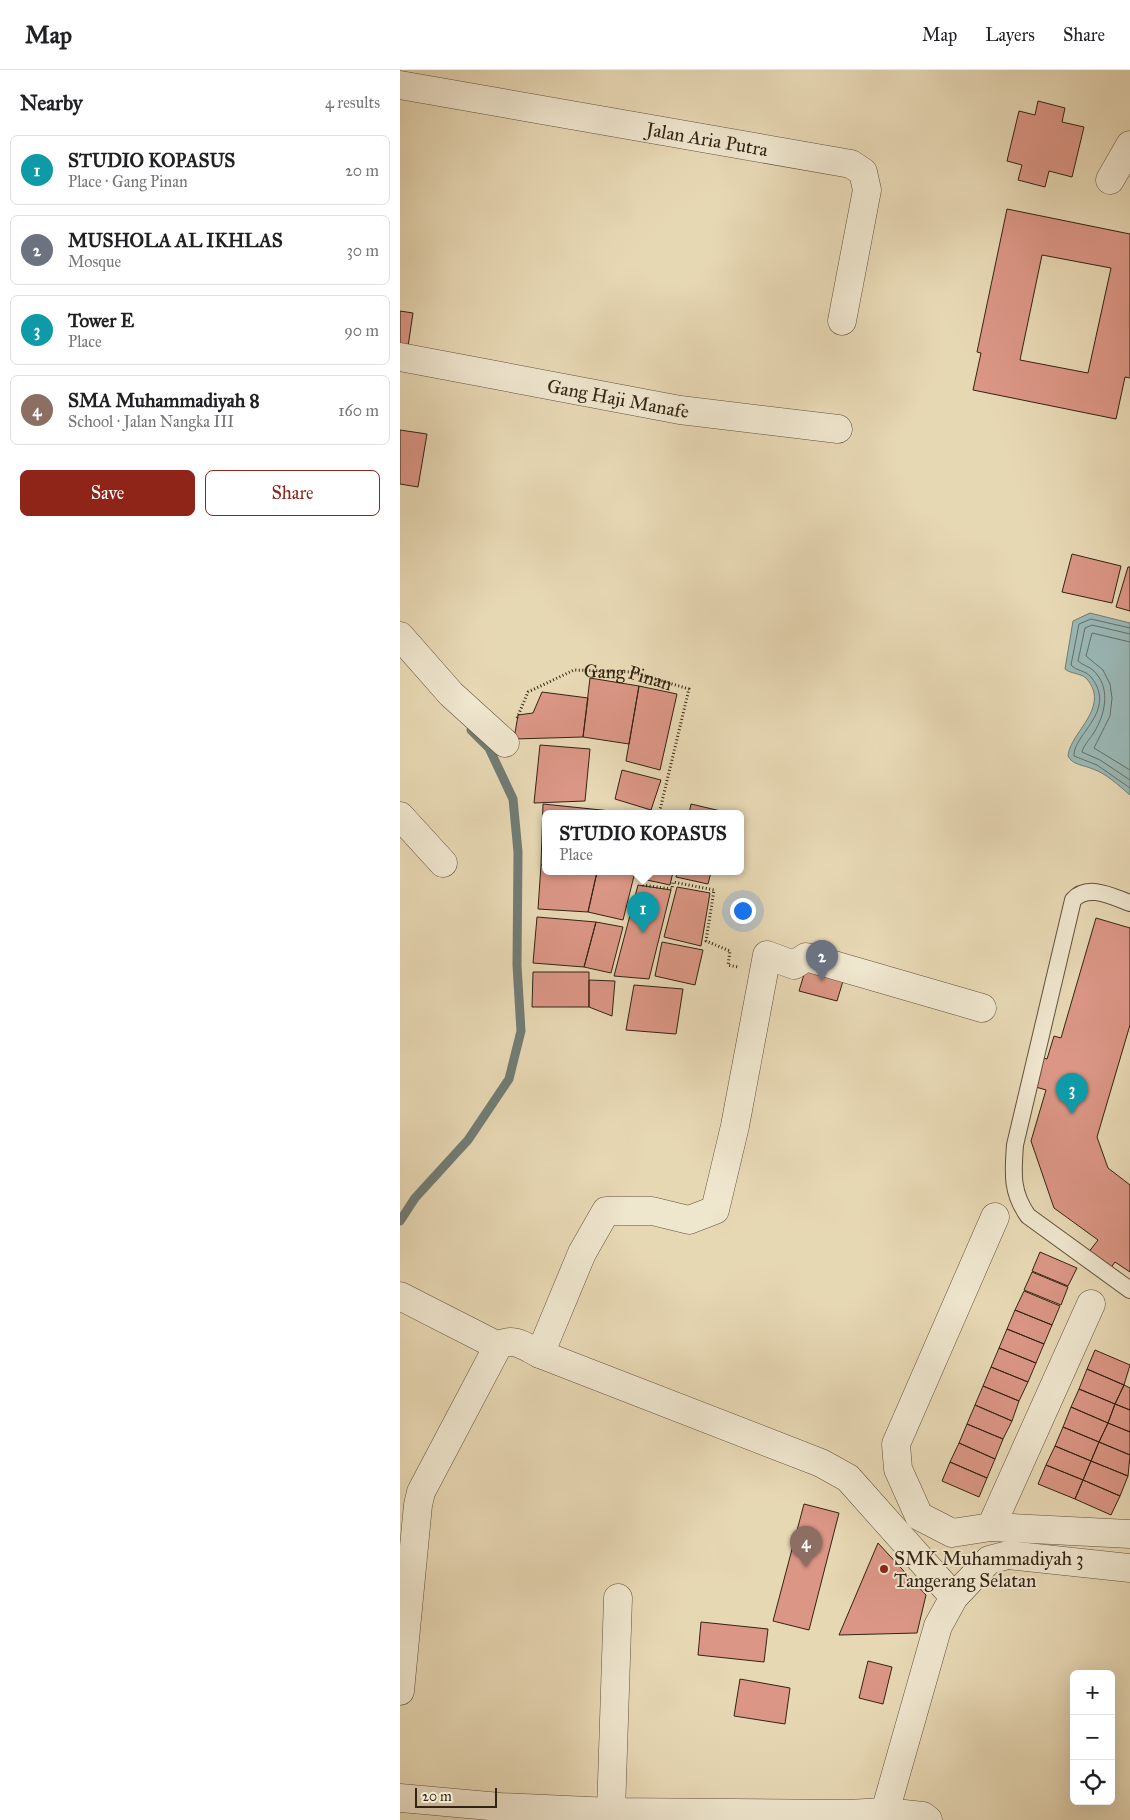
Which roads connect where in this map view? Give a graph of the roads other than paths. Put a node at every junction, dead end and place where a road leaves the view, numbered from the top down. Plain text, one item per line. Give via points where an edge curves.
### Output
1 (400, 85) edge
2 (1130, 144) edge
3 (1110, 180) dead end
4 (842, 321) dead end
5 (400, 357) edge
6 (838, 429) dead end
7 (400, 636) edge
8 (506, 743) road end
9 (400, 816) edge
10 (443, 863) dead end
11 (1130, 903) edge
12 (982, 1008) dead end
13 (995, 1217) dead end
14 (1130, 1290) edge
15 (400, 1296) edge
16 (1091, 1304) dead end
17 (498, 1346) junction
18 (540, 1354) junction
19 (409, 1504) edge
20 (991, 1527) junction
21 (1130, 1534) edge
22 (1130, 1568) edge
23 (954, 1597) junction
24 (618, 1598) dead end
25 (403, 1636) edge
26 (400, 1692) edge
27 (400, 1798) edge
28 (886, 1812) junction
29 (500, 1813) edge
30 (628, 1815) edge
31 (928, 1820) edge

1 - 4 street, Jalan Aria Putra via 851,164 863,172 867,190
2 - 3 street
5 - 6 street, Gang Haji Manafe via 680,410
7 - 8 street via 451,694
9 - 10 street
11 - 14 lane via 1088,892 1078,894 1073,900 1015,1145 1013,1177 1018,1201 1028,1216
12 - 18 street via 806,957 794,965 767,955 735,1126 715,1210 689,1220 652,1211 606,1211 582,1253
13 - 20 street via 896,1444 898,1469 919,1516 952,1533
15 - 17 street
16 - 20 street
17 - 18 street via 512,1341
17 - 19 street via 421,1492
18 - 23 street via 822,1463 848,1478
19 - 25 street
20 - 21 street
22 - 23 street via 1008,1554 989,1560
23 - 28 street via 938,1626
24 - 30 street
25 - 26 street
27 - 29 street
28 - 30 street
28 - 31 street via 923,1816
29 - 30 street

